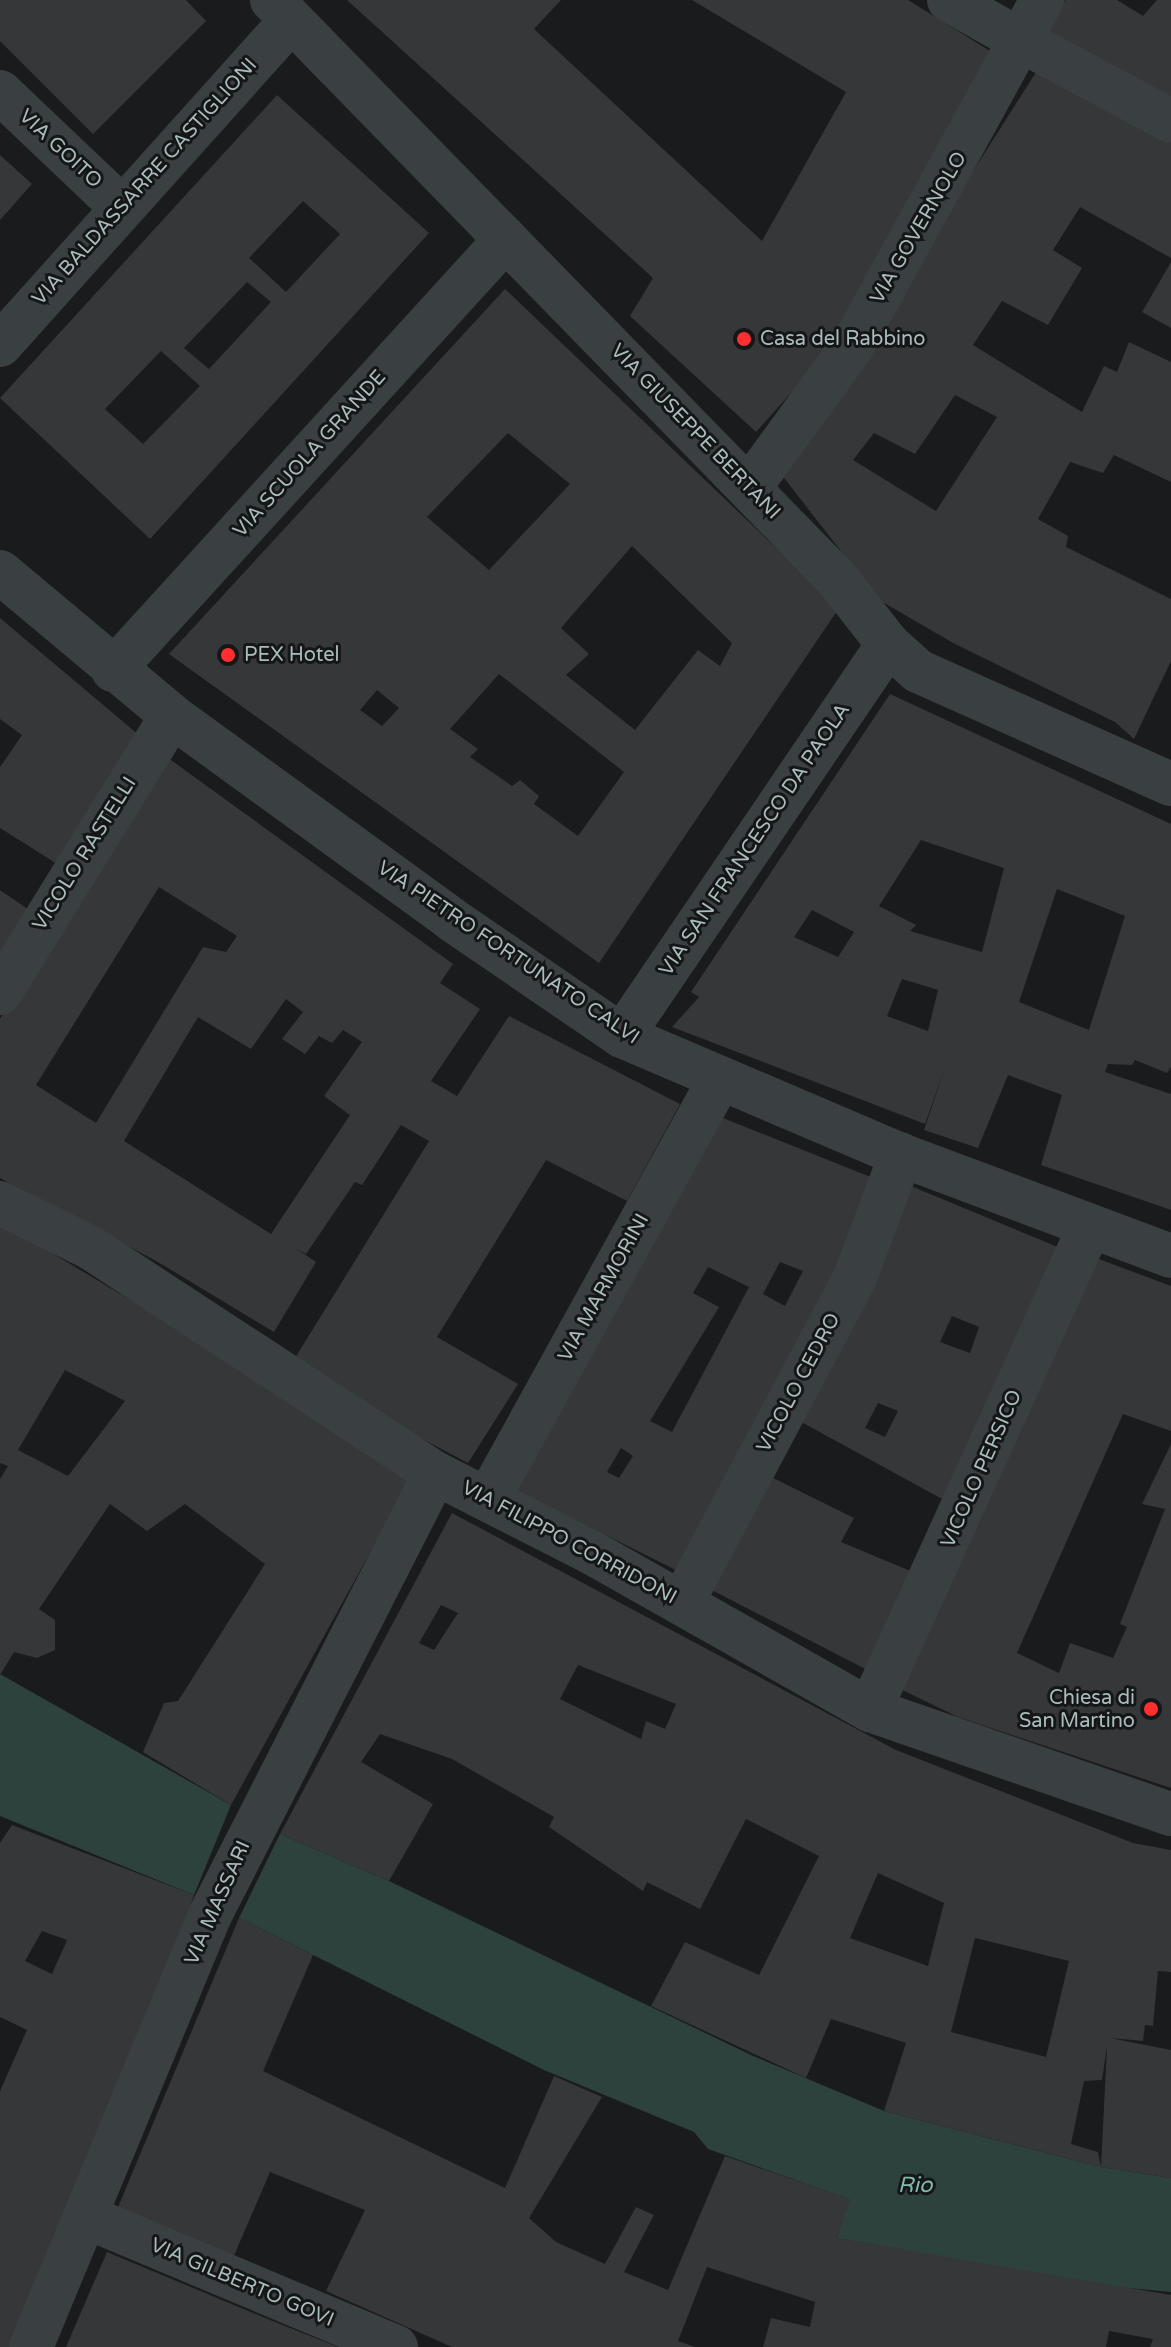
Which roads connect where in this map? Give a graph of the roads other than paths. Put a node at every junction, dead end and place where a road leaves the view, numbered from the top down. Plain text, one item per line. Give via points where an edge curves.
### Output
1 (949, 0) edge
2 (1042, 0) edge
3 (282, 10) edge
4 (1020, 40) junction
5 (0, 92) edge
6 (1171, 121) edge
7 (120, 206) junction
8 (506, 239) junction
9 (0, 345) edge
10 (749, 488) junction
11 (0, 572) edge
12 (888, 644) junction
13 (113, 670) junction
14 (172, 716) junction
15 (1171, 784) edge
16 (0, 993) edge
17 (622, 1036) junction
18 (719, 1080) junction
19 (901, 1155) junction
20 (0, 1203) edge
21 (1090, 1226) junction
22 (1171, 1256) edge
23 (435, 1473) junction
24 (489, 1497) junction
25 (682, 1603) junction
26 (870, 1710) junction
27 (1171, 1814) edge
28 (89, 2218) junction
29 (31, 2347) edge
30 (396, 2347) edge

1 - 4 street
2 - 4 street, VIA GOVERNOLO
3 - 7 street, VIA BALDASSARRE CASTIGLIONI
3 - 8 street, VIA GIUSEPPE BERTANI
4 - 6 street
4 - 10 street, VIA GOVERNOLO via 851,348
5 - 7 street, VIA GOITO
7 - 9 street, VIA BALDASSARRE CASTIGLIONI
8 - 10 street, VIA GIUSEPPE BERTANI
8 - 13 street, VIA SCUOLA GRANDE
10 - 12 street, VIA GIUSEPPE BERTANI via 838,580
11 - 13 street, VIA PIETRO FORTUNATO CALVI
12 - 15 street, VIA GIUSEPPE BERTANI via 918,671 956,691
12 - 17 street, VIA SAN FRANCESCO DA PAOLA
13 - 14 street, VIA PIETRO FORTUNATO CALVI
14 - 16 street, VICOLO RASTELLI
14 - 17 street, VIA PIETRO FORTUNATO CALVI
17 - 18 street, VIA PIETRO FORTUNATO CALVI
18 - 19 street, VIA PIETRO FORTUNATO CALVI
18 - 24 street, VIA MARMORINI
19 - 21 street, VIA PIETRO FORTUNATO CALVI
19 - 25 street, VICOLO CEDRO via 854,1280
20 - 23 street, VIA FILIPPO CORRIDONI via 91,1248
21 - 22 street, VIA PIETRO FORTUNATO CALVI
21 - 26 street, VICOLO PERSICO
23 - 24 street, VIA FILIPPO CORRIDONI
23 - 28 street, VIA MASSARI via 209,1917
24 - 25 street, VIA FILIPPO CORRIDONI
25 - 26 street, VIA FILIPPO CORRIDONI
26 - 27 street, VIA FILIPPO CORRIDONI
28 - 29 street, VIA MASSARI
28 - 30 street, VIA GILBERTO GOVI

